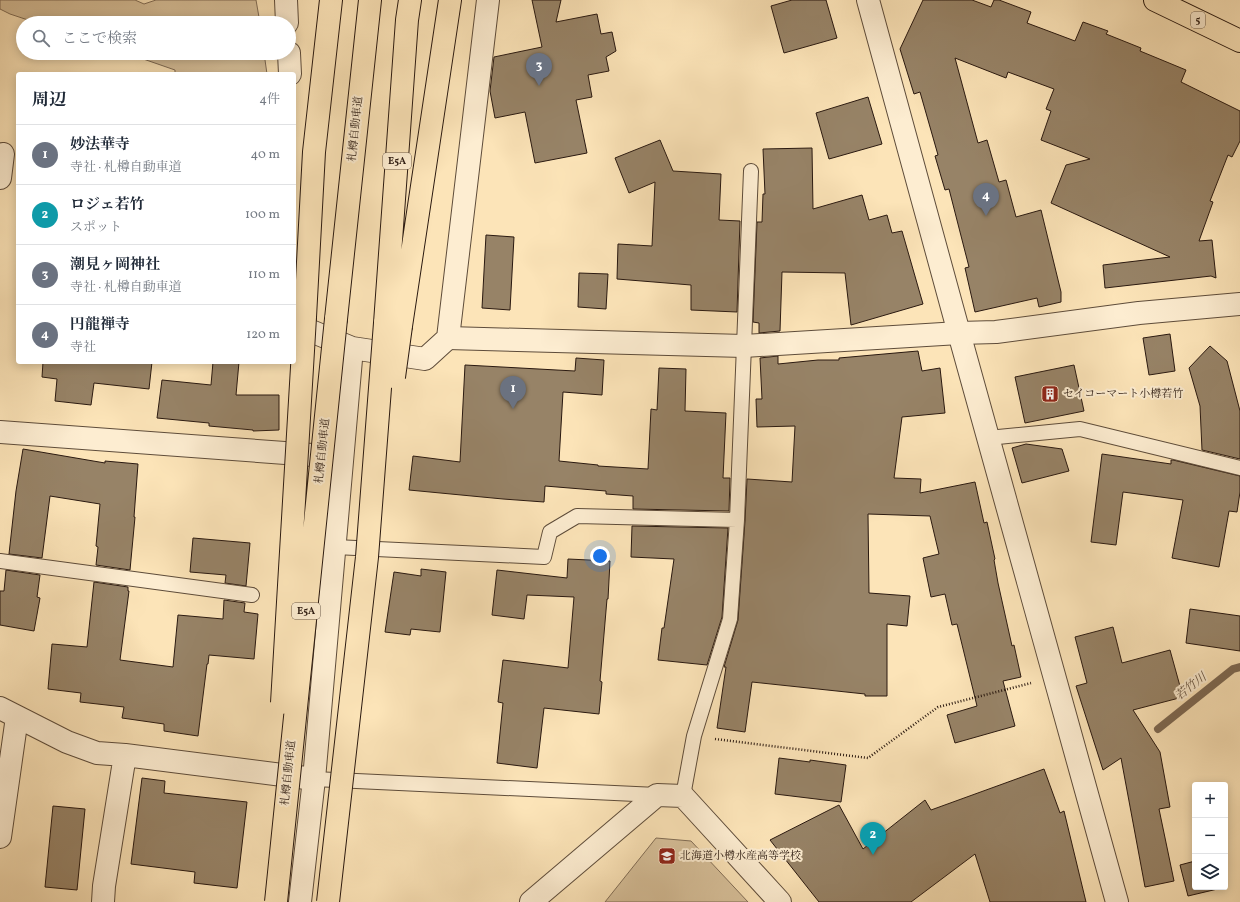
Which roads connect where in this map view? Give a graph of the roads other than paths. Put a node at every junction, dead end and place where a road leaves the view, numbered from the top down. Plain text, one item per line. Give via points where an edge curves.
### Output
1 (286, 0) edge
2 (331, 0) edge
3 (370, 0) edge
4 (410, 0) edge
5 (450, 0) edge
6 (488, 0) edge
7 (868, 0) edge
8 (1155, 0) edge
9 (287, 16) edge
10 (1240, 41) edge
11 (289, 60) edge
12 (290, 72) edge
13 (3, 154) dead end
14 (751, 171) dead end
15 (0, 178) edge
16 (1240, 304) edge
17 (299, 320) edge
18 (393, 324) junction
19 (959, 332) junction
20 (448, 338) junction
21 (744, 346) junction
22 (352, 348) junction
23 (0, 432) edge
24 (988, 438) junction
25 (342, 458) junction
26 (1240, 468) edge
27 (738, 520) junction
28 (335, 547) junction
29 (0, 561) edge
30 (252, 595) dead end
31 (9, 712) edge
32 (125, 755) junction
33 (314, 779) junction
34 (657, 795) junction
35 (683, 796) junction
36 (0, 837) edge
37 (103, 902) edge
38 (275, 902) edge
39 (300, 902) edge
40 (328, 902) edge
41 (531, 902) edge
42 (780, 902) edge
43 (1117, 902) edge

1 - 9 street
2 - 17 highway
3 - 38 highway, 札樽自動車道 / E5A, bridge
4 - 18 highway, E5A
5 - 18 highway
6 - 20 street
7 - 19 street
8 - 10 highway, 5
11 - 12 street
13 - 15 street
14 - 21 lane
16 - 19 street via 1139,312 996,332
17 - 22 street
17 - 38 highway, bridge via 277,795
18 - 40 highway, E5A, bridge
19 - 21 street
19 - 24 street
20 - 21 street
20 - 22 street via 425,359
21 - 27 lane
22 - 25 street
23 - 25 street
24 - 26 lane via 1080,428
24 - 43 street
25 - 28 street
27 - 28 lane via 577,516 550,532 544,557
27 - 35 lane via 730,619 694,736
28 - 33 street
29 - 30 lane
31 - 32 street via 67,742 97,753
31 - 36 street
32 - 33 street
32 - 37 street
33 - 34 lane
33 - 39 street
34 - 35 street
34 - 41 street
35 - 42 street

